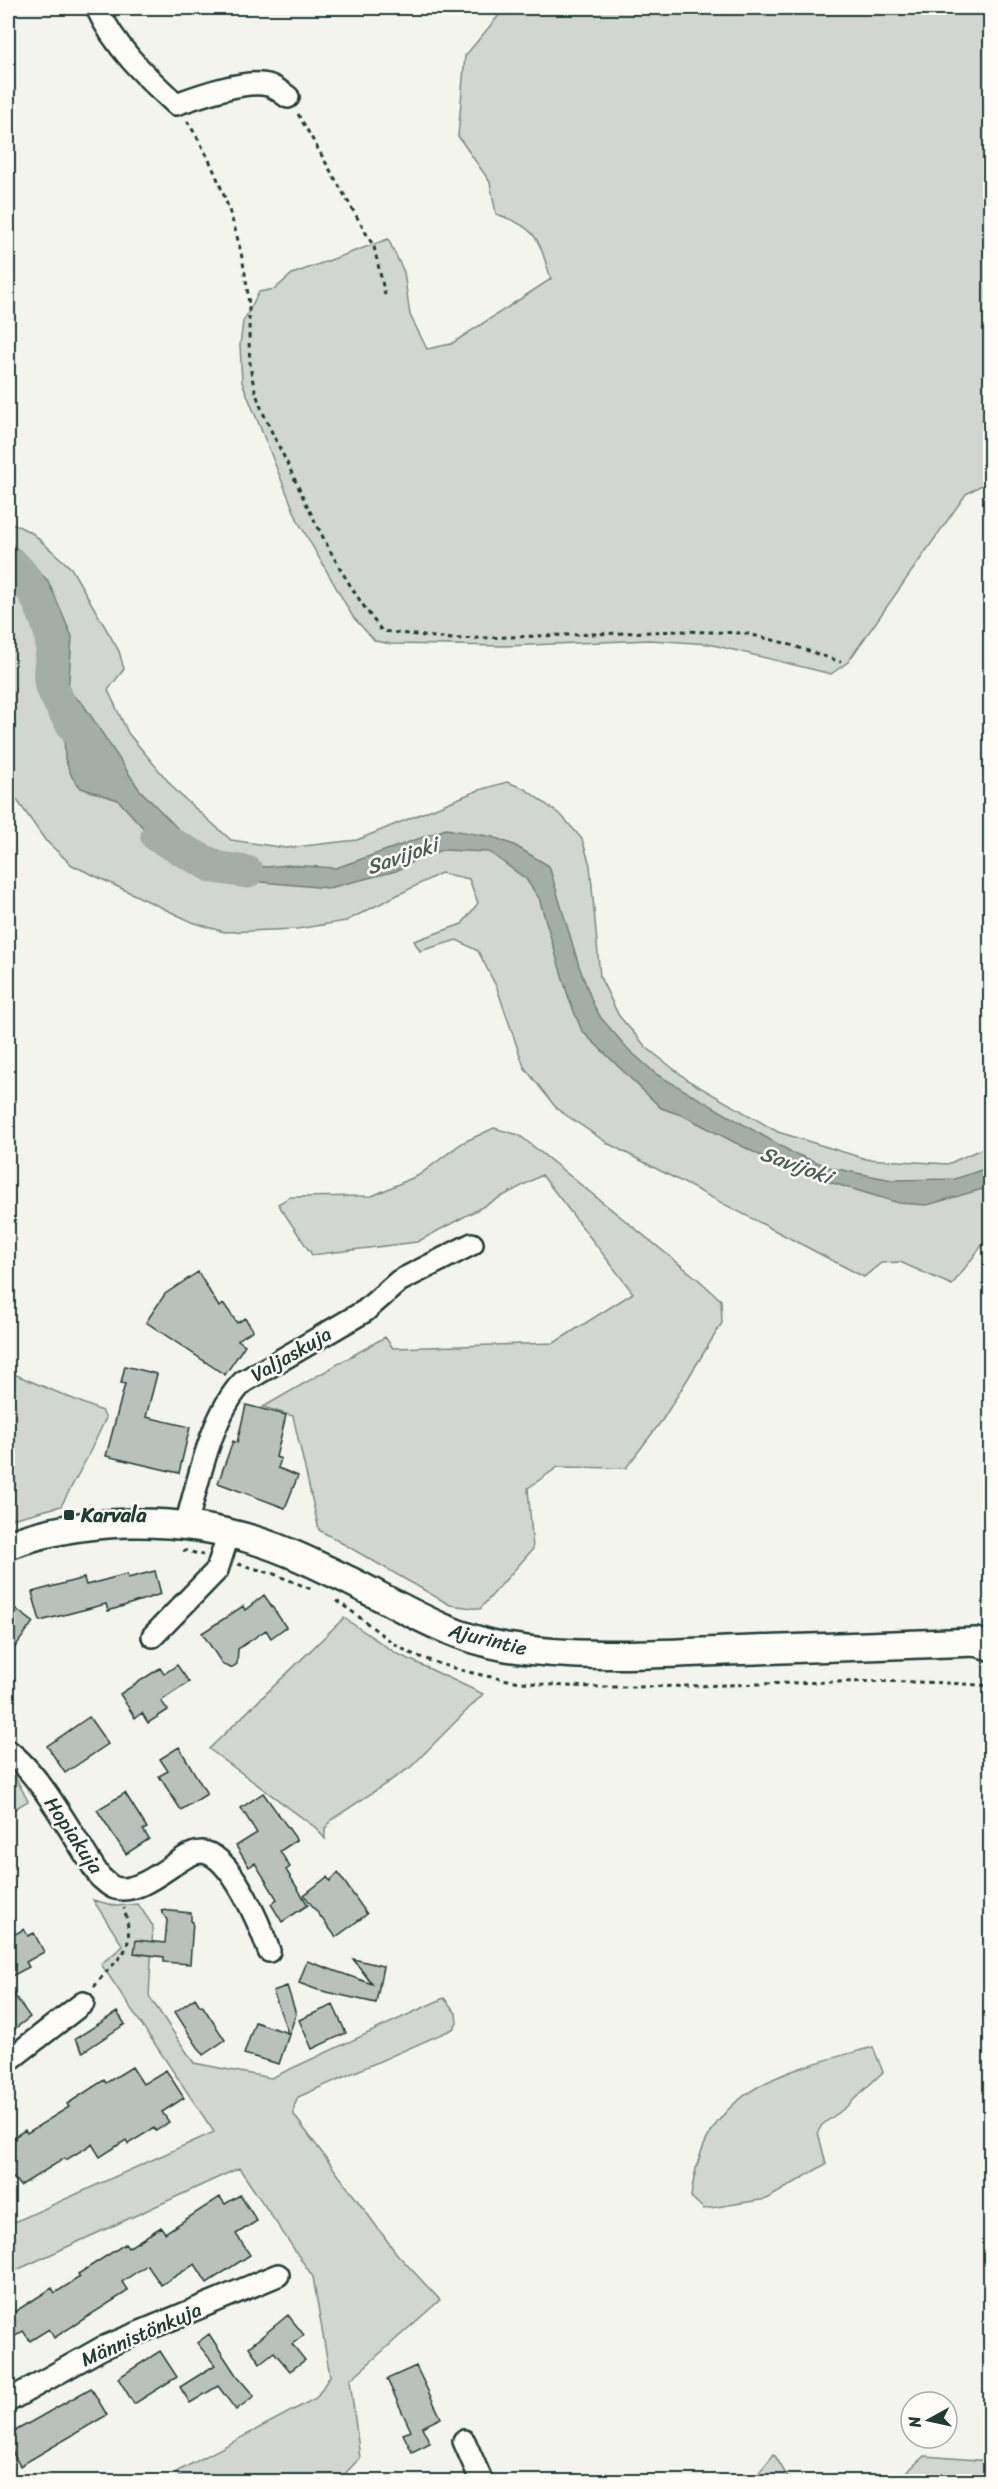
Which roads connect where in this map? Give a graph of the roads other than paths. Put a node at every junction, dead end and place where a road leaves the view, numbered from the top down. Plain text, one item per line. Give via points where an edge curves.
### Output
1 (97, 8) edge
2 (288, 97) road end
3 (472, 1244) dead end
4 (186, 1526) junction
5 (229, 1533) junction
6 (8, 1545) edge
7 (153, 1636) dead end
8 (990, 1646) edge
9 (8, 1751) edge
10 (269, 1951) dead end
11 (83, 2003) road end
12 (8, 2061) edge
13 (278, 2275) dead end
14 (8, 2402) edge
15 (464, 2441) dead end
16 (482, 2481) edge

1 - 2 street via 117,45 176,104 236,86 268,85
3 - 4 street, Valjaskuja via 399,1281 364,1311 243,1382 231,1395 218,1422
4 - 5 street, Ajurintie
4 - 6 street, Ajurintie via 116,1524 73,1529
5 - 7 street via 216,1570
5 - 8 street, Ajurintie via 304,1559 431,1624 463,1637 505,1646 555,1653 623,1655 976,1642
9 - 10 street, Hopiakuja via 37,1780 100,1877 112,1887 140,1885 191,1854 207,1853 218,1859 232,1878 256,1916
11 - 12 street
13 - 14 street, Männistönkuja via 102,2348
15 - 16 street

